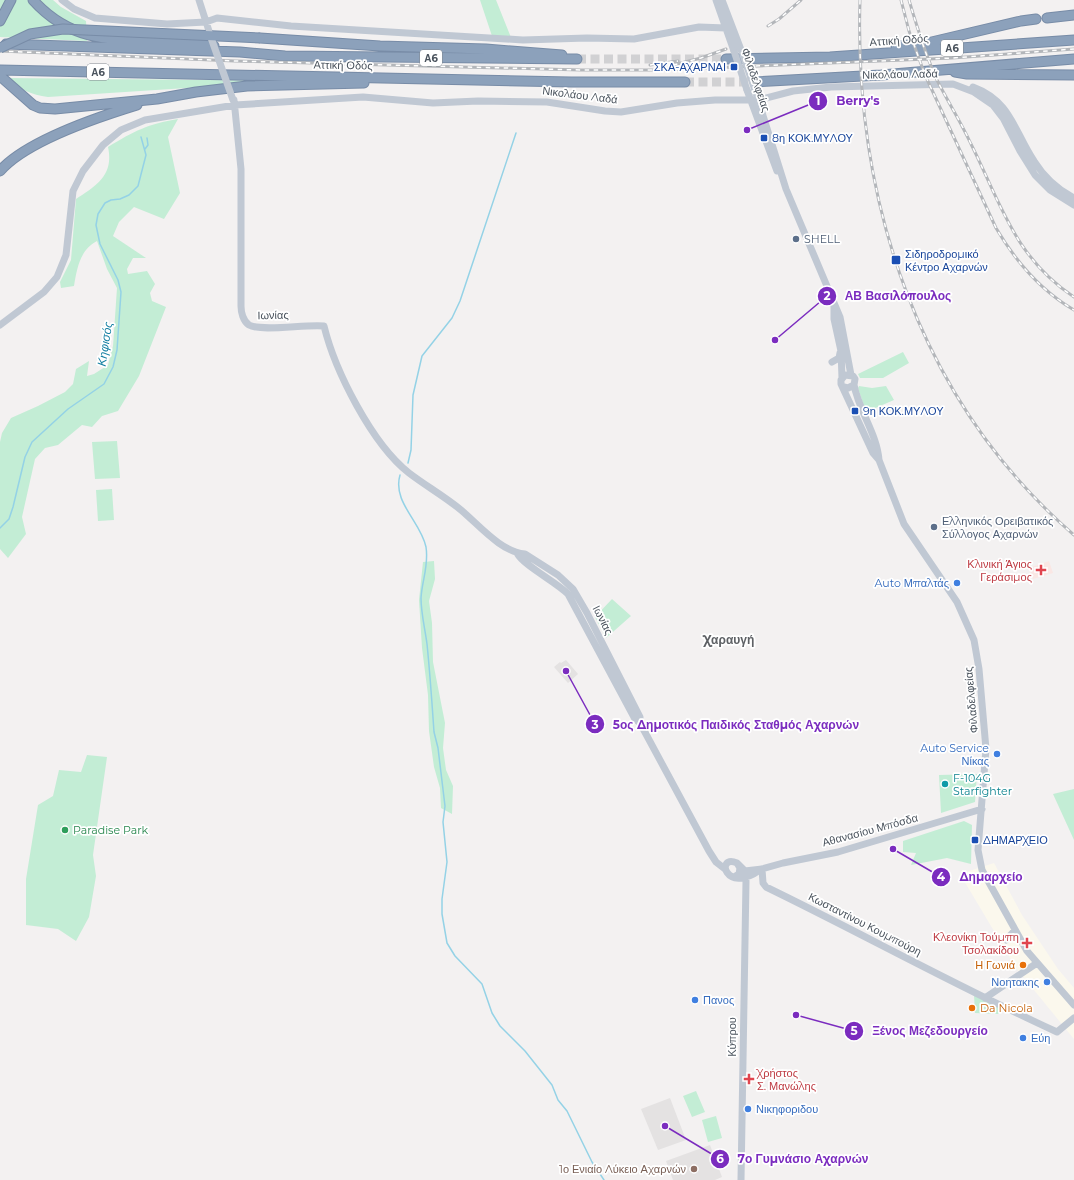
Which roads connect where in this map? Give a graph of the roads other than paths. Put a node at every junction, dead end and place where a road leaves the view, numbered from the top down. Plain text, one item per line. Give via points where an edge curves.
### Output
1 (11, 0) edge
2 (33, 0) edge
3 (62, 0) edge
4 (199, 0) edge
5 (716, 0) edge
6 (722, 0) edge
7 (1074, 15) edge
8 (1047, 18) dead end
9 (1036, 19) dead end
10 (0, 21) edge
11 (206, 22) junction
12 (726, 28) junction
13 (1074, 40) edge
14 (0, 44) edge
15 (0, 48) edge
16 (737, 49) junction
17 (240, 52) junction
18 (830, 57) junction
19 (726, 59) tunnel mouth
20 (1074, 59) edge
21 (0, 70) edge
22 (938, 70) junction
23 (1074, 75) edge
24 (0, 76) edge
25 (404, 79) junction
26 (686, 82) tunnel mouth
27 (946, 84) junction
28 (755, 86) junction
29 (157, 99) junction
30 (759, 100) junction
31 (751, 101) junction
32 (234, 102) junction
33 (0, 171) edge
34 (786, 189) junction
35 (1074, 198) edge
36 (1074, 205) edge
37 (833, 302) junction
38 (0, 325) edge
39 (841, 351) junction
40 (832, 362) dead end
41 (851, 375) junction
42 (842, 378) junction
43 (854, 385) junction
44 (844, 387) junction
45 (879, 460) junction
46 (982, 809) junction
47 (712, 855) junction
48 (736, 863) junction
49 (725, 869) junction
50 (762, 869) junction
51 (741, 876) junction
52 (1015, 930) junction
53 (1006, 940) dead end
54 (1037, 963) junction
55 (985, 998) junction
56 (1074, 1005) edge
57 (1074, 1018) edge
58 (741, 1180) edge

1 - 10 highway
2 - 17 highway via 59,22 99,39 209,45
3 - 11 main road via 74,9 95,18 166,24
4 - 11 main road, Ιωνίας
5 - 12 main road, Φιλαδελφείας
6 - 16 main road, Φιλαδελφείας
7 - 8 highway
9 - 18 highway via 923,44 875,48
11 - 12 main road via 217,18 229,18 291,26 523,40 634,39 699,27
11 - 32 main road, Ιωνίας, bridge
12 - 16 main road, Φιλαδελφείας
13 - 18 highway, Αττική Οδός / Α6
14 - 17 highway, Αττική Οδός / Α6
15 - 17 highway, Αττική Οδός / Α6, bridge via 30,34 63,29 556,53 576,59 301,56
16 - 28 main road, Φιλαδελφείας, bridge
16 - 31 main road, Φιλαδελφείας, bridge
18 - 19 highway, Αττική Οδός / Α6
20 - 22 highway, Α6
21 - 25 highway, Αττική Οδός / Α6
22 - 23 highway via 967,74
22 - 28 highway, Α6
24 - 29 highway via 30,103 40,108
25 - 26 highway, Αττική Οδός / Α6
25 - 29 highway via 354,84 246,86
27 - 30 main road, Νικολάου Λαδά via 846,86 805,90
27 - 35 main road, Νικολάου Λαδά via 968,85 982,90 997,101 1009,114 1041,171 1054,185
27 - 36 main road, Νικολάου Λαδά via 967,88 993,105 1004,118 1035,175 1050,190
28 - 30 main road, Φιλαδελφείας
29 - 33 highway via 111,113 34,145 16,155
30 - 31 main road, Νικολάου Λαδά
30 - 34 main road, Φιλαδελφείας
31 - 32 main road, Νικολάου Λαδά via 677,103 612,112 547,102 433,103 363,97
31 - 34 main road, Φιλαδελφείας via 777,173
32 - 38 main road, Νικολάου Λαδά via 145,120 121,130 103,145 83,171 73,192 67,249 57,277 41,295
32 - 47 main road, Ιωνίας via 241,169 241,312 247,323 256,327 313,324 324,326 343,378 380,444 410,474 439,492 486,534 517,553 520,559 554,581 568,594
34 - 37 main road, Φιλαδελφείας
37 - 39 main road, Φιλαδελφείας
37 - 41 main road, Φιλαδελφείας via 842,326
39 - 40 main road via 839,358
39 - 42 main road, Φιλαδελφείας
41 - 42 main road via 846,374
41 - 43 main road via 855,379
42 - 44 main road
43 - 44 main road
43 - 45 main road, Φιλαδελφείας via 858,402 878,450
44 - 45 main road, Φιλαδελφείας via 873,453
45 - 46 main road, Φιλαδελφείας via 904,524 953,596 974,640 980,669 986,749
46 - 50 main road, Αθανασίου Μπόσδα via 863,846
46 - 52 main road, Φιλαδελφείας via 978,850 981,866
47 - 48 main road
47 - 49 main road, Ιωνίας
48 - 49 main road via 727,864
48 - 51 main road, Κύπρου
48 - 51 main road
49 - 51 main road, Ιωνίας via 728,876
50 - 51 main road, Αθανασίου Μπόσδα
50 - 55 main road, Κωσταντίνου Κουμπούρη via 766,887 875,940
51 - 58 main road, Κύπρου via 745,895
52 - 53 main road
52 - 54 main road, Φιλαδελφείας
54 - 55 main road
54 - 56 main road, Φιλαδελφείας
55 - 57 main road, Κωσταντίνου Κουμπούρη via 1056,1032

